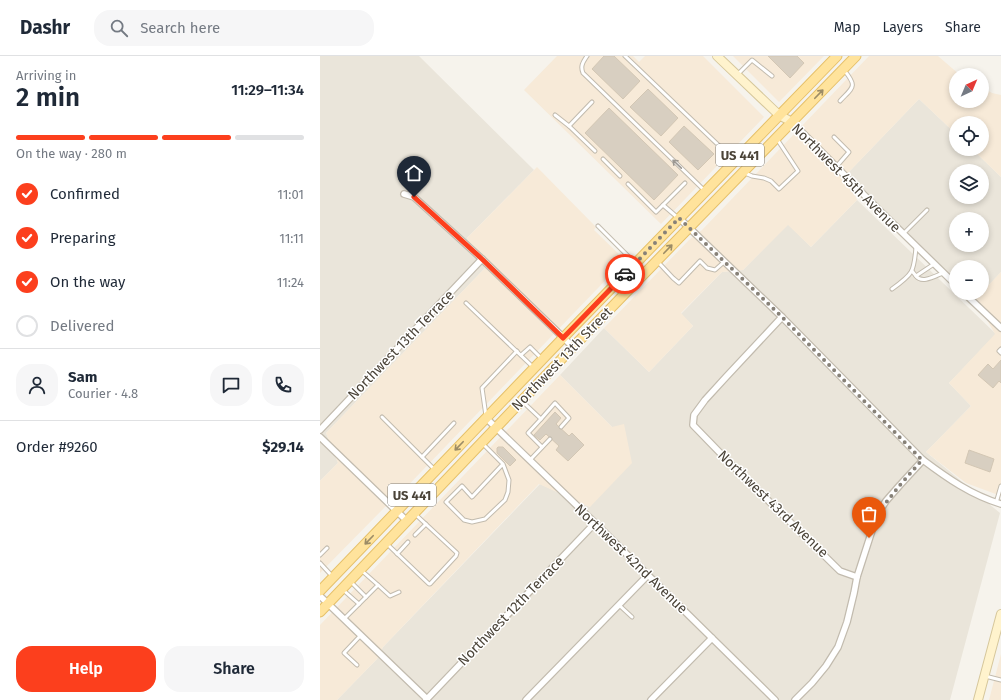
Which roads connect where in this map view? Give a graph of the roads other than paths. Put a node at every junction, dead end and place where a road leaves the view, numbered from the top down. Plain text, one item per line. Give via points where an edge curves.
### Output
1 (587, 56) edge
2 (625, 56) edge
3 (717, 56) edge
4 (837, 56) edge
5 (856, 56) edge
6 (843, 70) junction
7 (737, 75) junction
8 (772, 76) dead end
9 (840, 101) dead end
10 (592, 102) dead end
11 (555, 115) dead end
12 (779, 115) junction
13 (792, 122) junction
14 (568, 126) junction
15 (834, 137) dead end
16 (776, 138) junction
17 (595, 151) dead end
18 (603, 159) dead end
19 (735, 161) junction
20 (836, 167) junction
21 (743, 172) junction
22 (620, 176) dead end
23 (685, 183) dead end
24 (628, 184) dead end
25 (705, 192) junction
26 (404, 194) dead end
27 (663, 205) junction
28 (927, 210) dead end
29 (679, 218) junction
30 (598, 226) dead end
31 (689, 228) junction
32 (903, 234) junction
33 (916, 247) junction
34 (482, 259) junction
35 (657, 261) junction
36 (724, 262) junction
37 (636, 263) junction
38 (934, 264) junction
39 (912, 272) junction
40 (943, 273) junction
41 (916, 276) junction
42 (949, 279) edge
43 (892, 289) dead end
44 (971, 300) edge
45 (466, 303) dead end
46 (782, 317) junction
47 (1001, 328) edge
48 (563, 338) junction
49 (573, 347) junction
50 (1001, 349) edge
51 (517, 351) junction
52 (1001, 353) edge
53 (521, 355) junction
54 (543, 359) junction
55 (534, 368) junction
56 (522, 401) junction
57 (382, 417) dead end
58 (486, 418) junction
59 (541, 419) junction
60 (454, 423) dead end
61 (561, 427) dead end
62 (496, 428) junction
63 (320, 430) edge
64 (320, 438) edge
65 (550, 439) dead end
66 (482, 443) junction
67 (542, 447) junction
68 (422, 457) junction
69 (530, 460) junction
70 (922, 460) junction
71 (503, 464) junction
72 (436, 471) junction
73 (1001, 486) edge
74 (999, 503) edge
75 (397, 511) junction
76 (414, 513) junction
77 (407, 521) junction
78 (595, 523) junction
79 (426, 524) junction
80 (415, 535) dead end
81 (408, 542) dead end
82 (386, 543) junction
83 (327, 548) dead end
84 (397, 554) junction
85 (320, 555) edge
86 (320, 563) edge
87 (360, 569) junction
88 (648, 575) junction
89 (334, 577) junction
90 (857, 577) junction
91 (350, 581) junction
92 (378, 586) junction
93 (342, 588) junction
94 (320, 591) edge
95 (399, 592) dead end
96 (320, 596) edge
97 (366, 596) junction
98 (327, 604) junction
99 (359, 604) junction
100 (619, 605) junction
101 (320, 612) edge
102 (1001, 614) edge
103 (632, 617) dead end
104 (344, 619) junction
105 (361, 635) junction
106 (712, 638) junction
107 (356, 665) dead end
108 (984, 676) junction
109 (1001, 680) edge
110 (426, 699) edge
111 (526, 700) edge
112 (651, 700) edge
113 (775, 700) edge
114 (795, 700) edge
115 (978, 700) edge

25 -> 1 lane via 583,73 582,63
2 - 19 lane
3 - 7 street, Northwest 45th Avenue
4 - 12 main road, Northwest 13th Street / US 441
5 - 6 main road, Northwest 13th Street / US 441
6 - 9 lane via 853,84
13 -> 6 main road, Northwest 13th Street / US 441
7 - 8 lane via 752,60
7 - 12 street, Northwest 45th Avenue
10 - 14 lane
11 - 14 lane
12 - 13 street, Northwest 45th Avenue
12 - 19 main road, Northwest 13th Street / US 441
13 - 16 main road, Northwest 13th Street / US 441
13 - 20 street, Northwest 45th Avenue
14 - 17 lane
15 - 20 lane via 849,152
16 - 21 main road, Northwest 13th Street / US 441
16 - 21 lane via 798,171 779,189 771,181
18 - 22 lane
19 - 25 main road, Northwest 13th Street / US 441
20 - 32 street, Northwest 45th Avenue
21 - 31 main road, Northwest 13th Street / US 441
23 - 27 lane
24 - 27 lane via 656,212
25 - 29 main road, Northwest 13th Street / US 441
26 - 34 street via 414,197
27 - 29 lane
28 - 32 lane
29 - 31 street
29 - 37 main road, Northwest 13th Street / US 441
30 - 37 lane
35 -> 31 main road, Northwest 13th Street / US 441
31 - 36 street
32 - 33 street, Northwest 45th Avenue
33 - 38 street, Northwest 45th Avenue
33 - 39 lane
34 - 48 street
34 - 63 street, Northwest 13th Terrace
35 - 36 lane via 679,283 700,261 707,268 715,270
35 - 49 main road, Northwest 13th Street / US 441
36 - 46 street
37 - 48 main road, Northwest 13th Street / US 441
38 - 40 street, Northwest 45th Avenue
38 - 41 lane
39 - 41 lane
39 - 43 lane
40 - 41 lane via 922,280
40 - 42 street, Northwest 45th Avenue
44 - 47 street
45 - 51 lane
46 - 70 street
46 - 90 street, Northwest 43rd Avenue via 705,400 694,415 694,424 840,571
48 - 49 street
48 - 54 main road, Northwest 13th Street / US 441
49 - 56 main road, Northwest 13th Street / US 441
50 - 52 lane
51 - 53 lane
51 - 58 lane via 482,388
53 - 54 lane via 530,347
53 - 55 lane
54 - 55 main road, Northwest 13th Street / US 441
55 - 58 main road, Northwest 13th Street / US 441
56 - 59 lane
56 - 62 main road, Northwest 13th Street / US 441
57 - 68 lane
58 - 62 street, Northwest 42nd Avenue
58 -> 72 main road, Northwest 13th Street / US 441
59 - 61 lane via 555,404 570,418
59 - 67 lane via 528,433
60 - 68 lane
62 - 66 main road, Northwest 13th Street / US 441
62 - 69 street, Northwest 42nd Avenue
64 - 75 street
65 - 67 lane
66 - 71 lane
66 - 76 main road, Northwest 13th Street / US 441
67 - 69 lane
68 - 72 lane
69 - 78 street, Northwest 42nd Avenue
70 - 74 street via 975,494
70 - 90 street via 877,514
71 - 71 lane via 509,480 508,492 505,500 485,519 472,522 464,520 446,502 462,486 472,497
72 - 75 main road, Northwest 13th Street / US 441
73 - 74 lane
75 - 77 street
75 -> 89 main road, Northwest 13th Street / US 441
76 - 77 main road, Northwest 13th Street / US 441
76 - 79 lane
77 - 82 main road, Northwest 13th Street / US 441
78 - 88 street, Northwest 42nd Avenue
78 - 110 street, Northwest 12th Terrace
79 - 80 lane
79 - 84 lane via 457,554 430,584
81 - 84 lane
82 - 84 lane
82 - 87 main road, Northwest 13th Street / US 441
83 - 85 lane
86 - 89 lane
87 - 91 main road, Northwest 13th Street / US 441
87 - 92 lane
88 - 100 street
88 - 106 street, Northwest 42nd Avenue
89 - 94 main road, Northwest 13th Street / US 441
90 - 114 street via 847,622 838,647 826,666
91 - 93 main road, Northwest 13th Street / US 441
91 - 97 lane
92 - 95 lane via 390,596
92 - 97 lane
93 - 98 main road, Northwest 13th Street / US 441
93 - 99 lane
96 - 98 street
97 - 99 lane
98 - 101 main road, Northwest 13th Street / US 441
98 - 104 street
99 - 104 lane
100 - 103 lane
100 - 111 street
102 - 108 street
104 - 105 street
105 - 107 lane via 344,653
105 - 110 street
106 - 112 street
106 - 113 street, Northwest 42nd Avenue
108 - 109 lane
108 - 115 street

